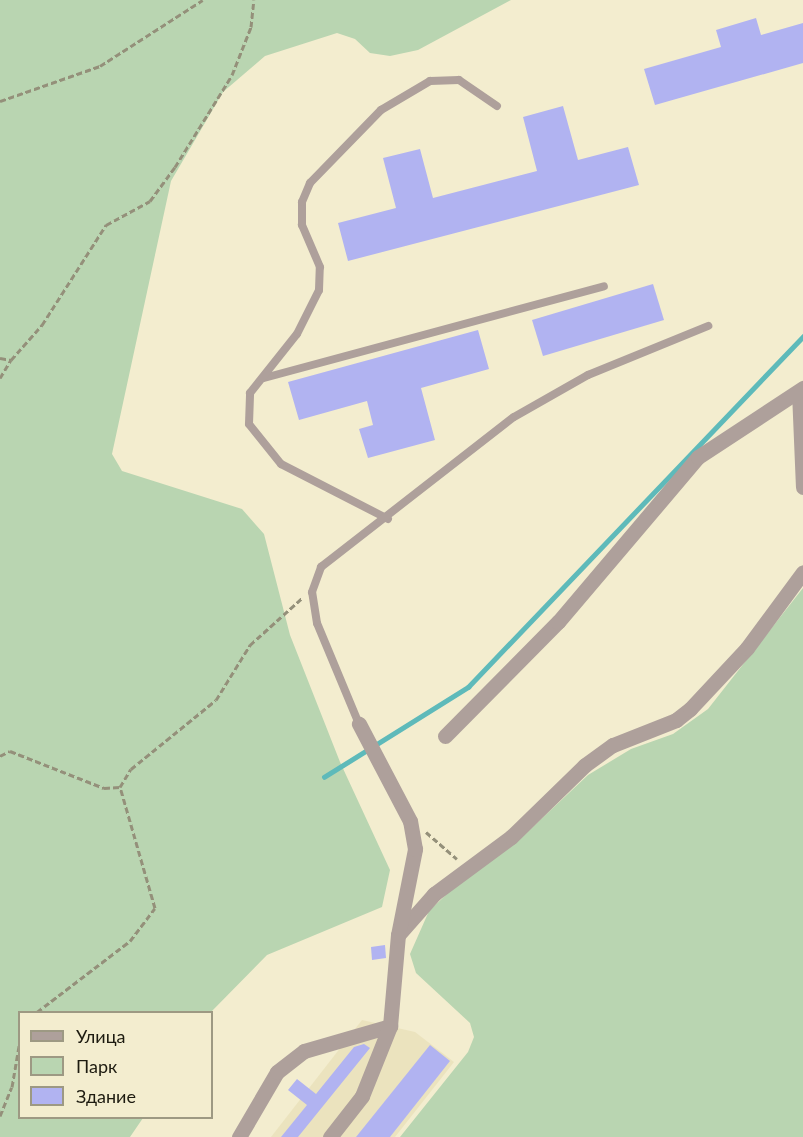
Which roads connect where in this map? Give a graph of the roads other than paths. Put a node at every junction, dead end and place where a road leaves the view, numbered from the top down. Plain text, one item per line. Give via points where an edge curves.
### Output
1 (497, 106) dead end
2 (604, 286) dead end
3 (708, 326) dead end
4 (264, 378) junction
5 (801, 390) edge
6 (803, 487) edge
7 (388, 519) junction
8 (803, 572) edge
9 (359, 724) joint
10 (445, 736) dead end
11 (398, 935) junction
12 (390, 1026) junction
13 (239, 1137) edge
14 (330, 1137) edge

1 - 4 lane via 459,80 430,81 381,110 310,183 302,202 302,225 320,267 319,290 308,316
2 - 4 lane
3 - 7 lane via 588,375 514,417 437,474
4 - 7 lane via 250,393 248,409 260,444 316,486
5 - 6 street
5 - 10 street via 698,458 551,630
7 - 9 lane via 321,567 312,592 317,623
8 - 11 street via 747,648 690,709 676,720 613,745 511,837 467,867
9 - 11 street via 410,821 415,849
11 - 12 street
12 - 13 street via 304,1051 278,1072
12 - 14 street via 362,1096

